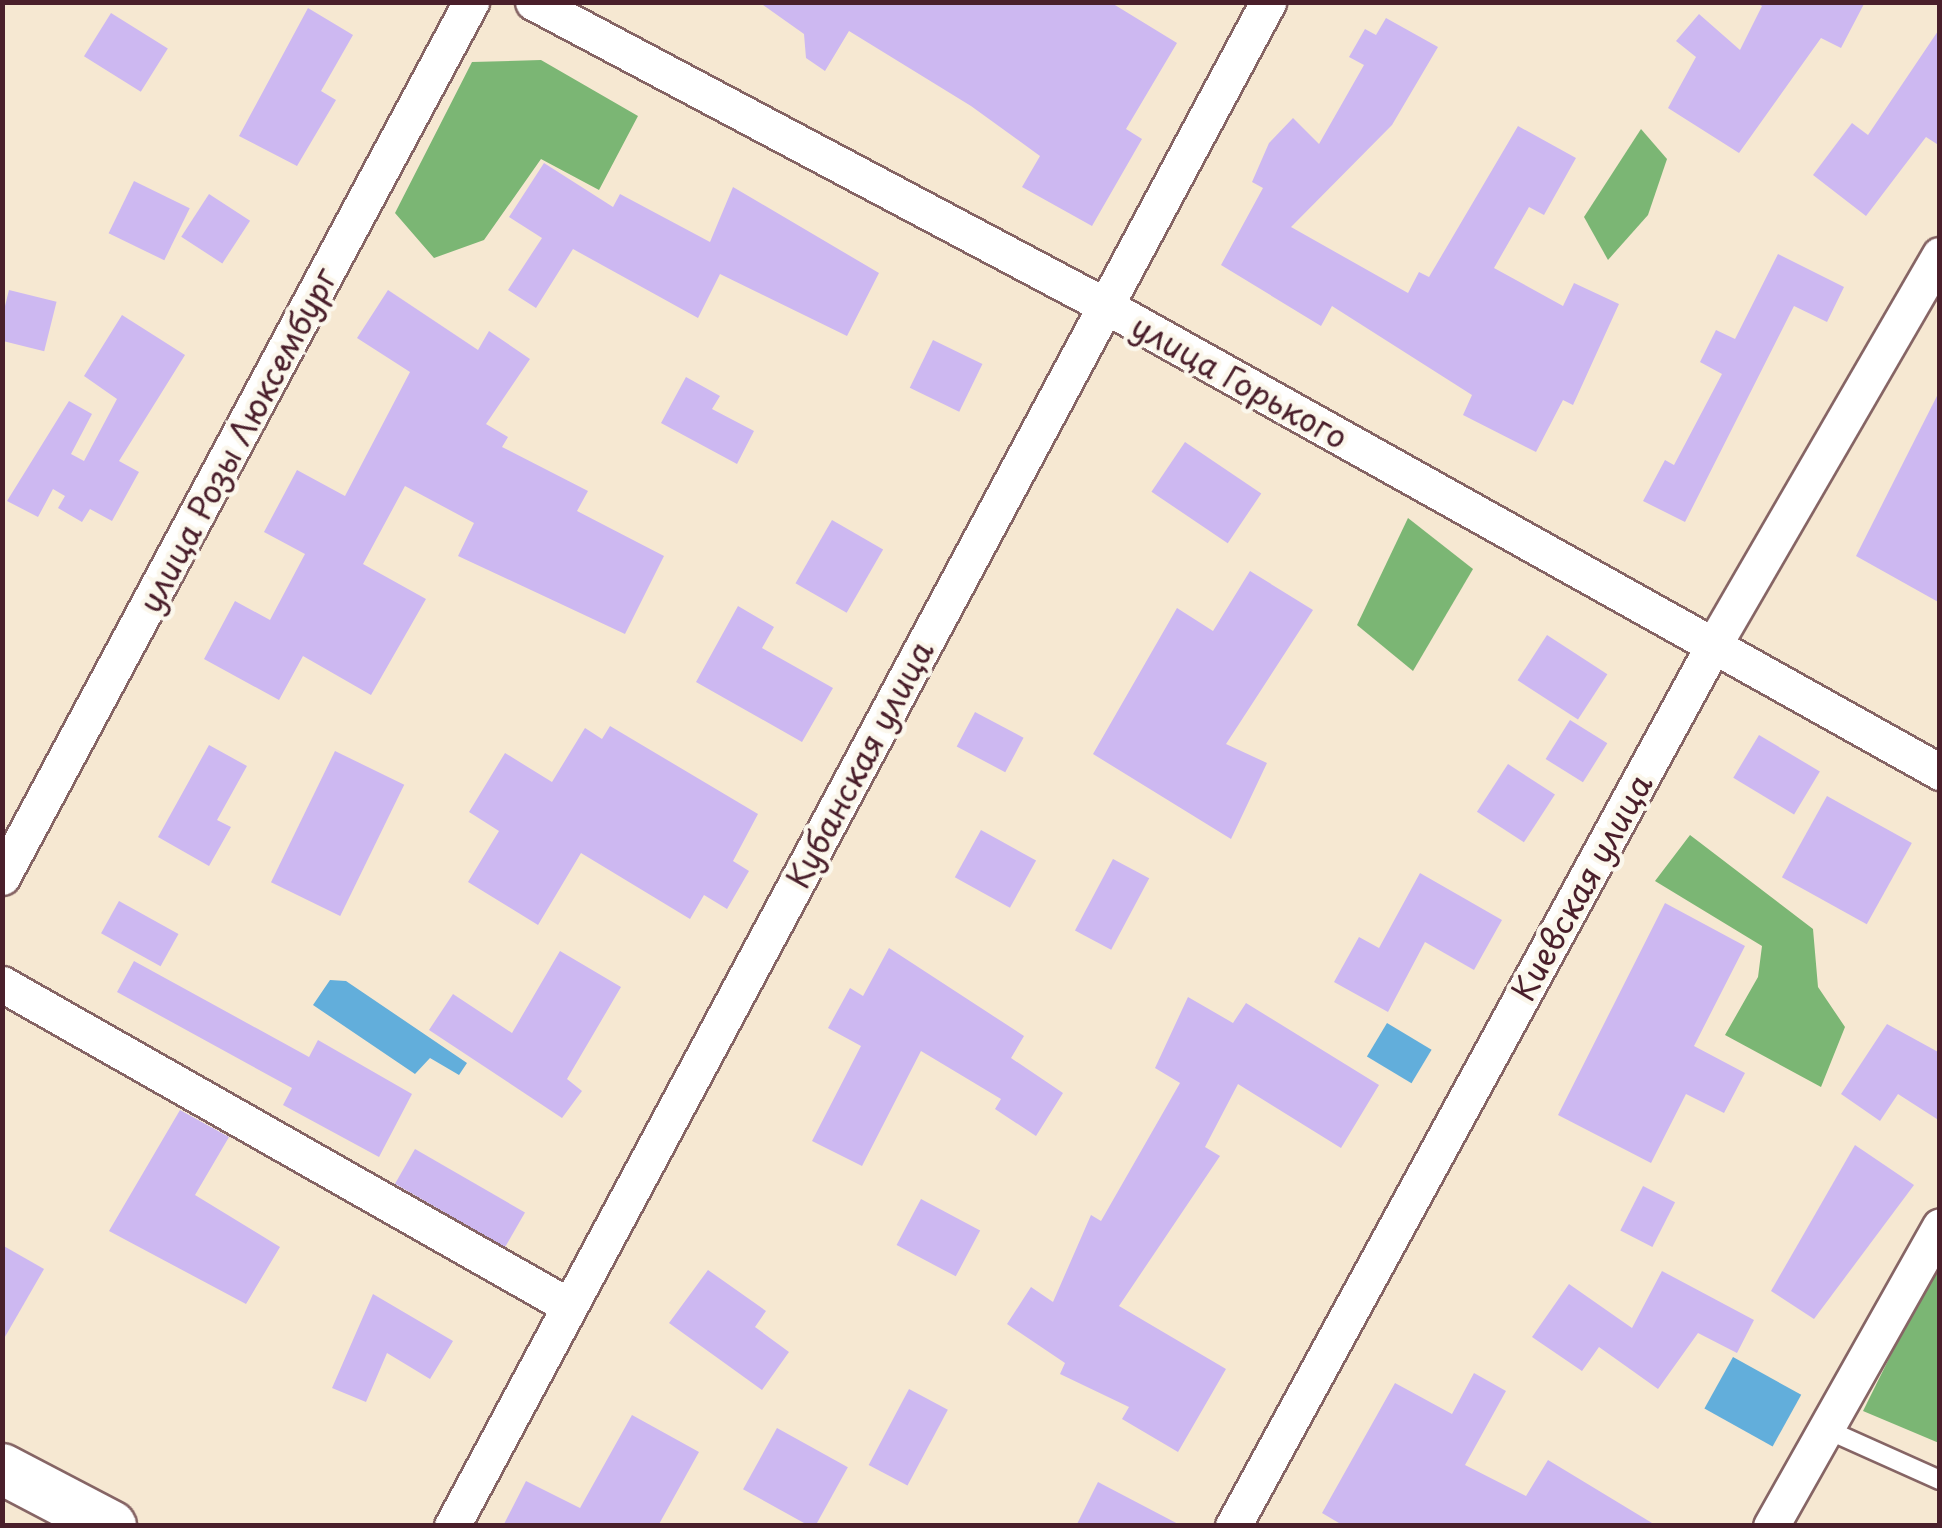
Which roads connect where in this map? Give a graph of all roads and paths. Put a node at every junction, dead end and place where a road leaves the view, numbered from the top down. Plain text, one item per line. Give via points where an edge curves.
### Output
1 (471, 2) edge
2 (533, 2) edge
3 (1268, 2) edge
4 (1940, 255) edge
5 (1104, 305) junction
6 (1713, 646) junction
7 (1940, 772) edge
8 (2, 878) edge
9 (2, 984) edge
10 (1940, 1226) edge
11 (569, 1306) junction
12 (1828, 1430) junction
13 (2, 1469) edge
14 (1940, 1480) edge
15 (111, 1526) edge
16 (452, 1526) edge
17 (1234, 1526) edge
18 (1771, 1526) edge

1 - 8 street, улица Розы Люксембург
2 - 5 street, улица Горького
3 - 5 street, Кубанская улица
4 - 6 street, Киевская улица
5 - 6 street, улица Горького
5 - 11 street, Кубанская улица
6 - 7 street, улица Горького
6 - 17 street, Киевская улица
9 - 11 street
10 - 12 street
11 - 16 street, Кубанская улица
12 - 14 lane
12 - 18 street
13 - 15 main road

